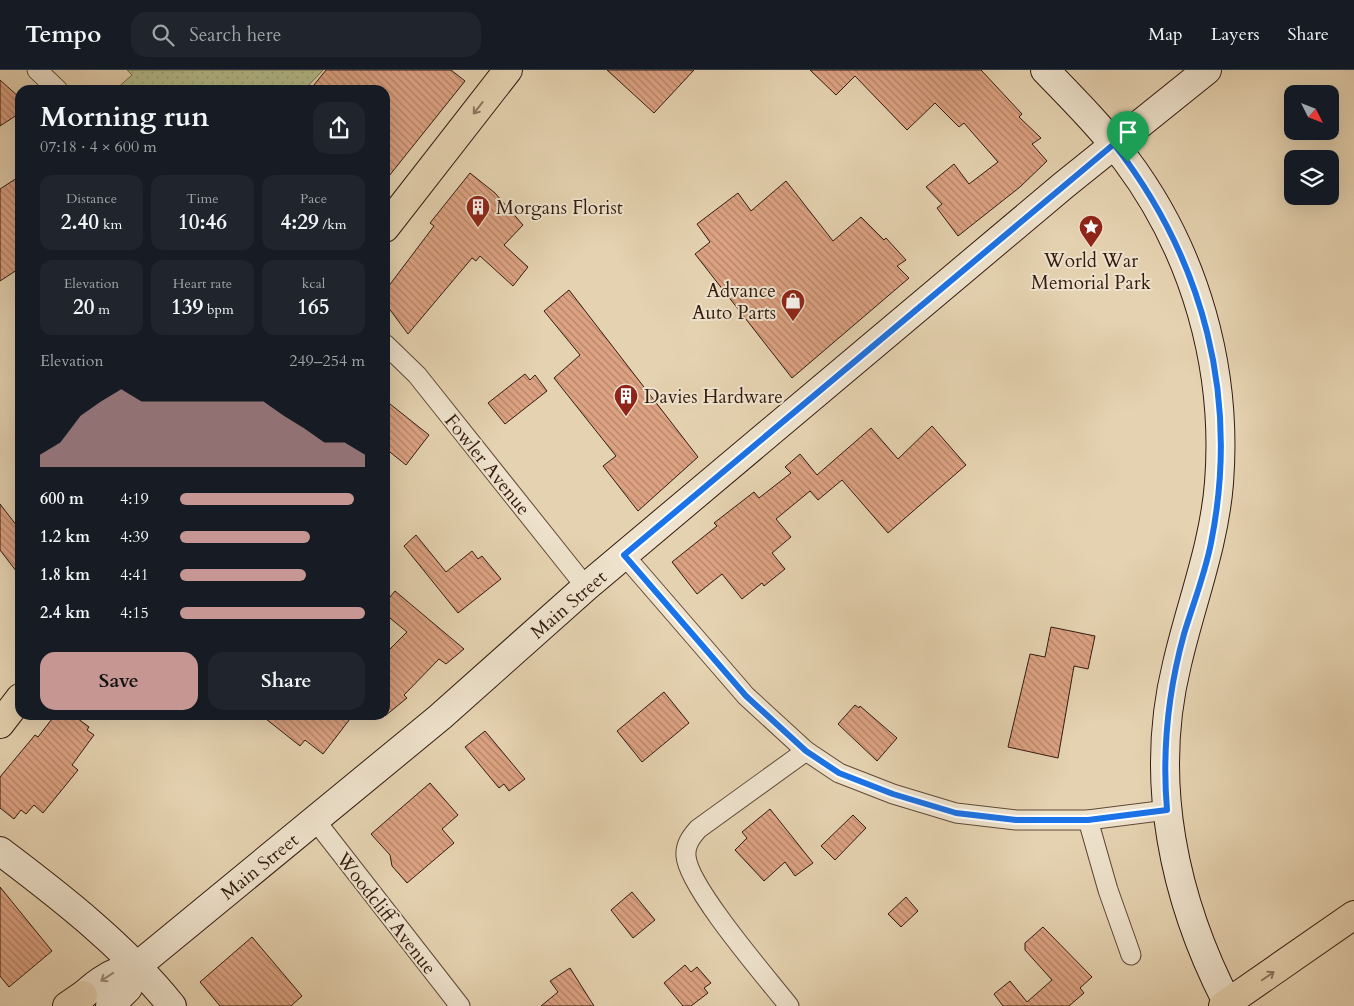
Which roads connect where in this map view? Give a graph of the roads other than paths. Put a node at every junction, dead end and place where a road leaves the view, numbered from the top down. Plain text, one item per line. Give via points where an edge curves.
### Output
1 (37, 70) edge
2 (508, 70) edge
3 (1045, 70) edge
4 (1207, 70) edge
5 (53, 85) edge
6 (1114, 144) junction
7 (390, 222) edge
8 (390, 349) edge
9 (624, 555) junction
10 (586, 587) junction
11 (15, 704) edge
12 (0, 724) edge
13 (806, 751) junction
14 (1167, 810) junction
15 (315, 820) junction
16 (1088, 820) junction
17 (0, 851) edge
18 (1354, 915) edge
19 (1131, 954) dead end
20 (136, 967) junction
21 (74, 1002) edge
22 (1227, 1005) edge
23 (110, 1006) edge
24 (172, 1006) edge
25 (460, 1006) edge
26 (789, 1006) edge

1 - 5 street
2 -> 7 highway
3 - 6 street
4 - 6 street, Main Street
6 - 9 street, Main Street
6 - 14 street via 1152,198 1186,265 1209,341 1219,414 1219,483 1211,543 1176,666 1166,726
8 - 10 street, Fowler Avenue via 417,375
9 - 10 street, Main Street
9 - 13 street via 746,696
10 - 15 street, Main Street via 440,717
11 - 12 highway
13 - 16 street via 839,773 956,813 1016,820
13 - 26 street via 698,829 689,840 686,855 689,868 710,904
14 - 16 street
14 - 22 street via 1172,845 1190,913
15 - 20 street, Main Street
15 - 25 street, Woodcliff Avenue
16 - 19 street
17 - 20 street via 63,900
22 -> 18 highway
20 -> 21 street, Main Street via 115,972
20 - 23 street, Main Street via 128,988
20 - 24 street

